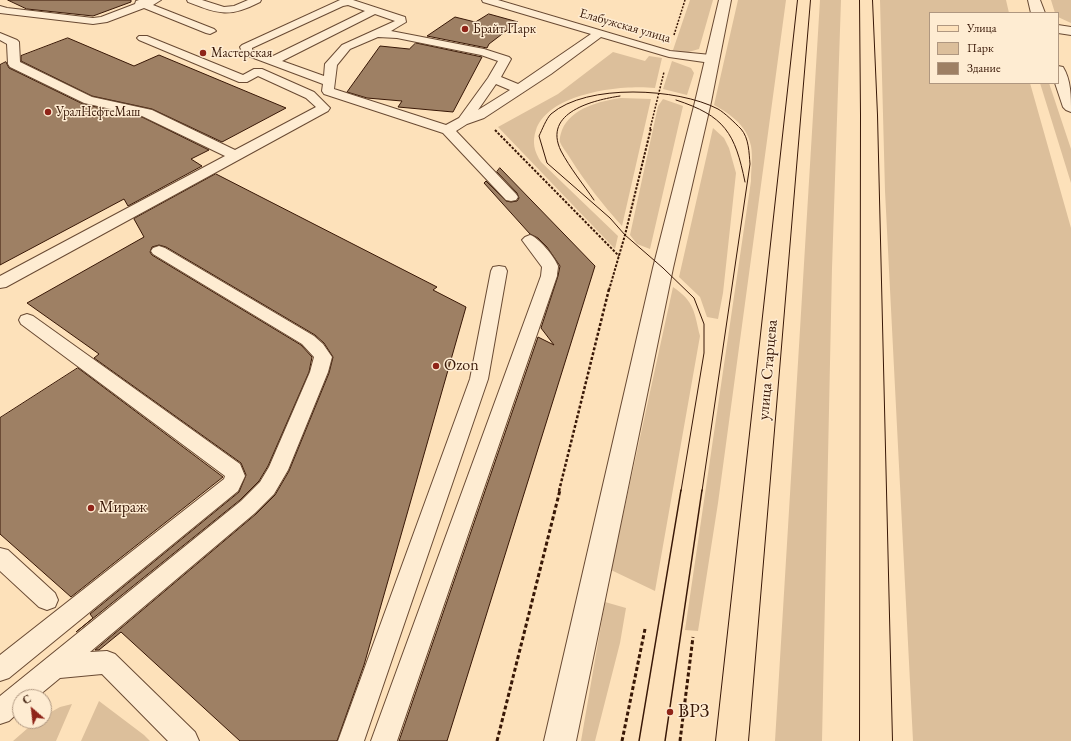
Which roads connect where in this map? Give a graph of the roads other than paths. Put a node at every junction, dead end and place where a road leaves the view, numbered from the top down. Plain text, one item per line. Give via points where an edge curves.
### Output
1 (134, 0) edge
2 (156, 0) edge
3 (192, 0) edge
4 (256, 0) edge
5 (487, 0) edge
6 (725, 0) edge
7 (804, 0) edge
8 (866, 0) edge
9 (1034, 0) edge
10 (144, 5) junction
11 (0, 9) edge
12 (374, 10) junction
13 (1038, 12) edge
14 (1059, 29) edge
15 (210, 30) dead end
16 (1071, 31) edge
17 (600, 33) junction
18 (376, 34) junction
19 (0, 36) edge
20 (143, 38) dead end
21 (711, 59) junction
22 (272, 61) junction
23 (1059, 73) edge
24 (494, 79) junction
25 (329, 82) junction
26 (518, 89) junction
27 (1071, 107) edge
28 (462, 121) junction
29 (448, 130) junction
30 (236, 156) junction
31 (511, 197) dead end
32 (530, 240) dead end
33 (159, 251) dead end
34 (499, 271) dead end
35 (0, 283) edge
36 (27, 320) dead end
37 (0, 557) edge
38 (47, 600) dead end
39 (55, 667) junction
40 (0, 670) edge
41 (0, 712) edge
42 (186, 741) edge
43 (351, 741) edge
44 (384, 741) edge
45 (560, 741) edge
46 (732, 741) edge
47 (876, 741) edge

1 - 10 lane
2 - 10 lane
3 - 4 lane via 223,11
5 - 17 lane, Елабужская улица
6 - 21 street
7 - 46 main road, улица Старцева
8 - 47 main road
9 - 13 street
10 - 11 lane via 103,20 93,21
10 - 15 lane
12 - 18 lane via 401,19 401,22
12 - 22 lane
12 - 22 lane via 349,2 341,3 246,47 247,52
14 - 16 street
17 - 21 lane, Елабужская улица via 668,54
17 - 26 lane
18 - 24 lane via 397,35 484,52 505,59
18 - 25 lane via 346,47 331,64
19 - 30 lane via 13,42 14,64 98,104 134,108 147,113
20 - 30 lane via 243,79 258,72 310,95 324,108
21 - 45 street
22 - 25 lane
23 - 27 street
24 - 26 lane
24 - 28 lane
25 - 29 lane via 328,91
26 - 28 lane via 479,115
28 - 29 lane
29 - 31 lane
30 - 35 lane
32 - 44 lane via 550,267 549,276
33 - 39 lane via 308,340 323,357 278,470 267,488 248,507
34 - 43 lane via 479,379
36 - 40 lane via 236,474 231,485
37 - 38 lane
39 - 41 lane
39 - 42 lane via 107,662

